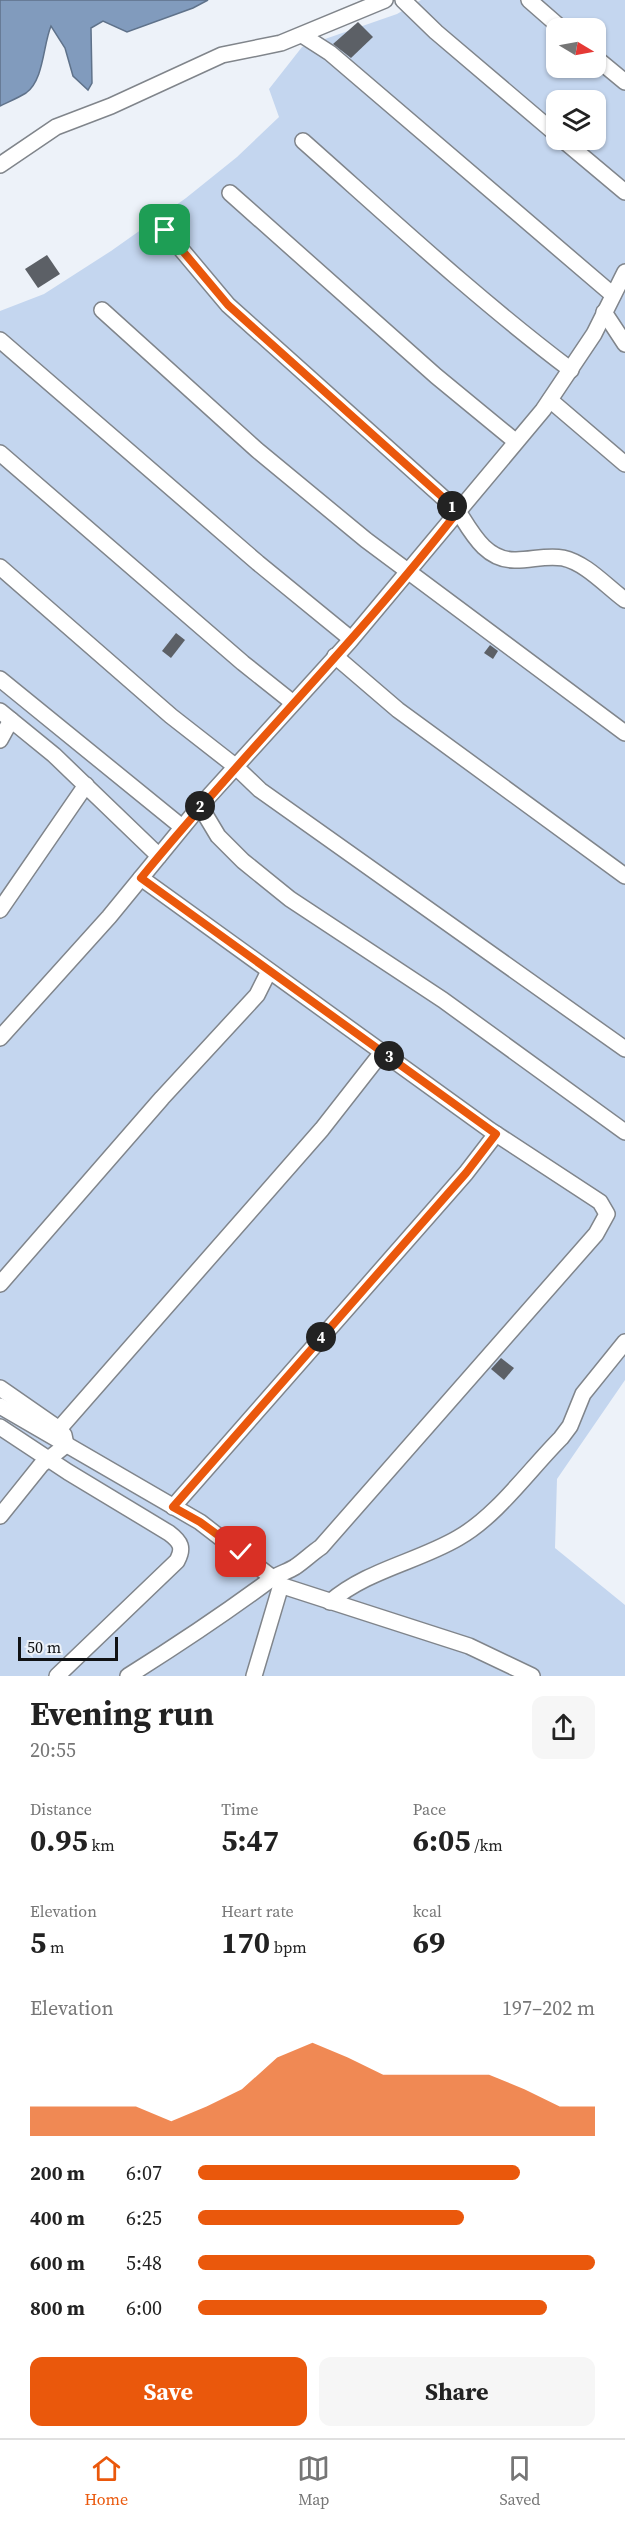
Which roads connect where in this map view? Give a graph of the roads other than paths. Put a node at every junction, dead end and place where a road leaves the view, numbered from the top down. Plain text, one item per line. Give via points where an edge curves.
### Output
1 (385, 0) edge
2 (403, 0) edge
3 (529, 0) edge
4 (550, 18) edge
5 (302, 35) junction
6 (606, 66) edge
7 (625, 82) edge
8 (546, 126) edge
9 (303, 141) dead end
10 (574, 150) edge
11 (0, 165) edge
12 (625, 192) edge
13 (230, 193) dead end
14 (165, 230) dead end
15 (625, 272) edge
16 (613, 295) junction
17 (102, 310) dead end
18 (604, 312) junction
19 (0, 339) edge
20 (625, 344) edge
21 (571, 370) junction
22 (550, 400) junction
23 (515, 441) junction
24 (0, 453) edge
25 (625, 464) edge
26 (458, 511) junction
27 (0, 567) edge
28 (407, 573) junction
29 (625, 600) edge
30 (351, 639) junction
31 (335, 656) junction
32 (0, 679) edge
33 (292, 702) junction
34 (5, 716) edge
35 (625, 733) edge
36 (0, 740) edge
37 (235, 766) junction
38 (86, 785) junction
39 (200, 806) junction
40 (182, 827) junction
41 (159, 856) junction
42 (625, 876) edge
43 (141, 878) junction
44 (0, 910) edge
45 (269, 971) junction
46 (0, 1038) edge
47 (625, 1048) edge
48 (383, 1051) junction
49 (625, 1132) edge
50 (496, 1134) junction
51 (0, 1284) edge
52 (625, 1342) edge
53 (0, 1388) edge
54 (0, 1406) edge
55 (0, 1427) edge
56 (59, 1429) junction
57 (66, 1445) junction
58 (48, 1458) junction
59 (173, 1507) junction
60 (0, 1516) edge
61 (277, 1581) junction
62 (330, 1602) junction
63 (57, 1676) edge
64 (128, 1676) edge
65 (254, 1676) edge
66 (532, 1676) edge

1 - 5 street
2 - 8 street
3 - 4 street
5 - 11 street via 222,55 56,127
5 - 16 street via 330,53
6 - 7 street
9 - 21 street
10 - 12 street
13 - 23 street
14 - 26 street via 228,305
15 - 16 street
16 - 18 street
17 - 28 street via 257,450
18 - 20 street
18 - 21 street
19 - 30 street
21 - 22 street
22 - 23 street
22 - 25 street
23 - 26 street
24 - 33 street
26 - 28 street
26 - 29 street via 477,541 500,558 564,558 581,566
27 - 37 street via 171,716
28 - 30 street
28 - 35 street
30 - 31 street
31 - 33 street
31 - 42 street via 398,710
32 - 40 street
33 - 37 street
34 - 36 street
34 - 38 street
37 - 39 street
37 - 47 street via 286,809
38 - 41 street
38 - 44 street
39 - 40 street
39 - 49 street via 218,836 290,899 443,1000
40 - 41 street
41 - 43 street
43 - 45 street
43 - 46 street
45 - 48 street
45 - 51 street via 257,995
48 - 50 street
48 - 56 street via 322,1128
50 - 59 street
50 - 61 street via 600,1202 607,1214 596,1234 321,1547
52 - 62 street via 584,1394 561,1438 475,1527 436,1550 362,1581
53 - 56 street
54 - 57 street
55 - 58 street
56 - 57 street
57 - 58 street
57 - 59 street
58 - 60 street
58 - 63 street via 169,1533 177,1539 182,1552
59 - 61 street
61 - 62 street
61 - 64 street
61 - 65 street
62 - 66 street via 469,1646

